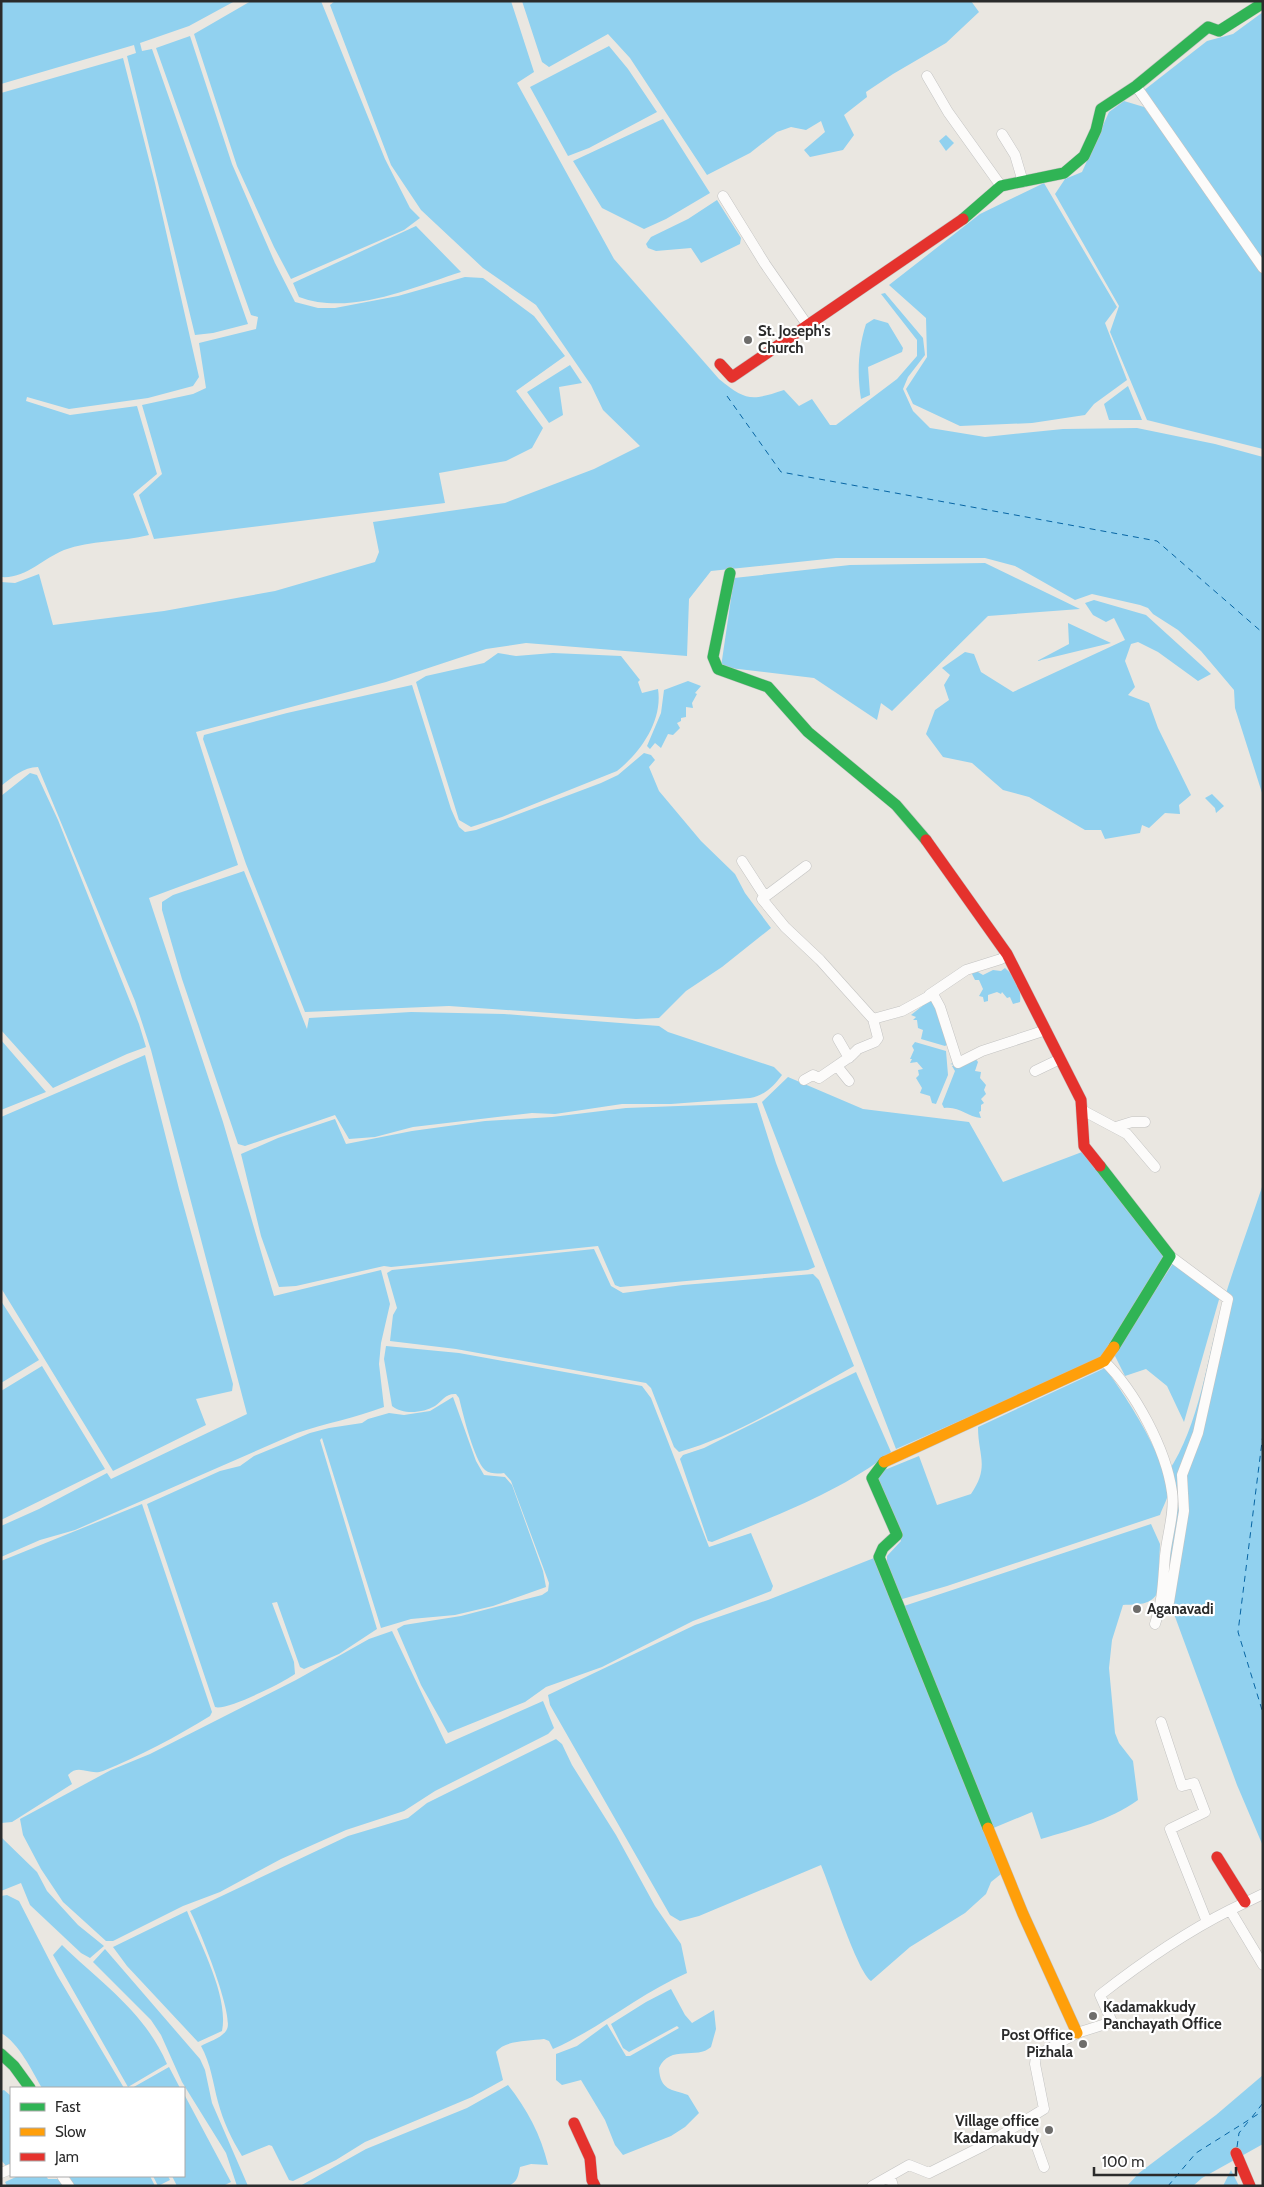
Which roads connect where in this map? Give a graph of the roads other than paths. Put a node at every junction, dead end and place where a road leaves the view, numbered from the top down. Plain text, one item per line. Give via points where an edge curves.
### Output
1 (1263, 3) edge
2 (927, 76) dead end
3 (1136, 86) junction
4 (942, 112) dead end
5 (1002, 134) dead end
6 (1023, 182) junction
7 (999, 188) junction
8 (723, 196) dead end
9 (1263, 268) edge
10 (808, 326) junction
11 (720, 364) dead end
12 (730, 573) dead end
13 (742, 861) dead end
14 (806, 866) dead end
15 (764, 895) junction
16 (1008, 954) junction
17 (929, 995) junction
18 (873, 1019) junction
19 (1046, 1030) junction
20 (838, 1039) dead end
21 (849, 1058) junction
22 (1060, 1059) junction
23 (837, 1066) junction
24 (1035, 1071) dead end
25 (804, 1080) dead end
26 (849, 1081) dead end
27 (1082, 1110) junction
28 (1145, 1122) dead end
29 (1116, 1127) junction
30 (1155, 1167) dead end
31 (1170, 1256) junction
32 (1104, 1361) junction
33 (1169, 1602) dead end
34 (1155, 1624) dead end
35 (1162, 1722) dead end
36 (1217, 1857) dead end
37 (1263, 1894) edge
38 (1245, 1902) junction
39 (1230, 1910) junction
40 (1206, 1922) junction
41 (1263, 1965) edge
42 (1077, 2033) junction
43 (1, 2054) edge
44 (29, 2087) edge
45 (1027, 2119) junction
46 (574, 2124) dead end
47 (1236, 2153) dead end
48 (1044, 2168) dead end
49 (891, 2181) edge
50 (595, 2186) edge
51 (872, 2186) edge
52 (1250, 2186) edge

1 - 3 street via 1219,31 1208,27
2 - 7 street
3 - 6 street via 1101,109 1084,156 1064,173
3 - 9 street
4 - 7 street
5 - 6 street via 1015,155
6 - 7 street
7 - 10 street via 963,219
8 - 10 street
10 - 11 street via 732,377
12 - 16 street via 713,657 718,669 768,687 808,732 896,805 932,848
13 - 15 street
14 - 15 street
15 - 18 street via 762,899 785,927
16 - 17 street via 966,970
16 - 19 street
17 - 18 street via 902,1011
17 - 19 street via 936,998 958,1063 990,1048
18 - 21 street via 878,1038 858,1048
19 - 22 street
20 - 21 street
21 - 23 street
22 - 24 street
22 - 27 street via 1081,1100
23 - 25 street via 819,1078 814,1075
23 - 26 street
27 - 29 street
27 - 31 street via 1084,1146
28 - 29 street
29 - 30 street via 1136,1142
31 - 32 street
31 - 33 street via 1228,1299 1198,1433 1182,1474 1184,1511
32 - 34 street via 1151,1428 1172,1492 1164,1584
32 - 42 street via 882,1463 872,1478 897,1535 882,1548 879,1557 1023,1914
35 - 40 street via 1182,1786 1194,1783 1205,1812 1170,1828
36 - 38 street
37 - 38 street
38 - 39 street
39 - 40 street
39 - 41 street
40 - 42 street via 1100,1995 1112,2022
42 - 45 street via 1036,2056 1044,2109
43 - 44 street
45 - 48 street
45 - 49 street via 985,2145 929,2173 909,2166
46 - 50 street via 591,2161
47 - 52 street
49 - 51 street

